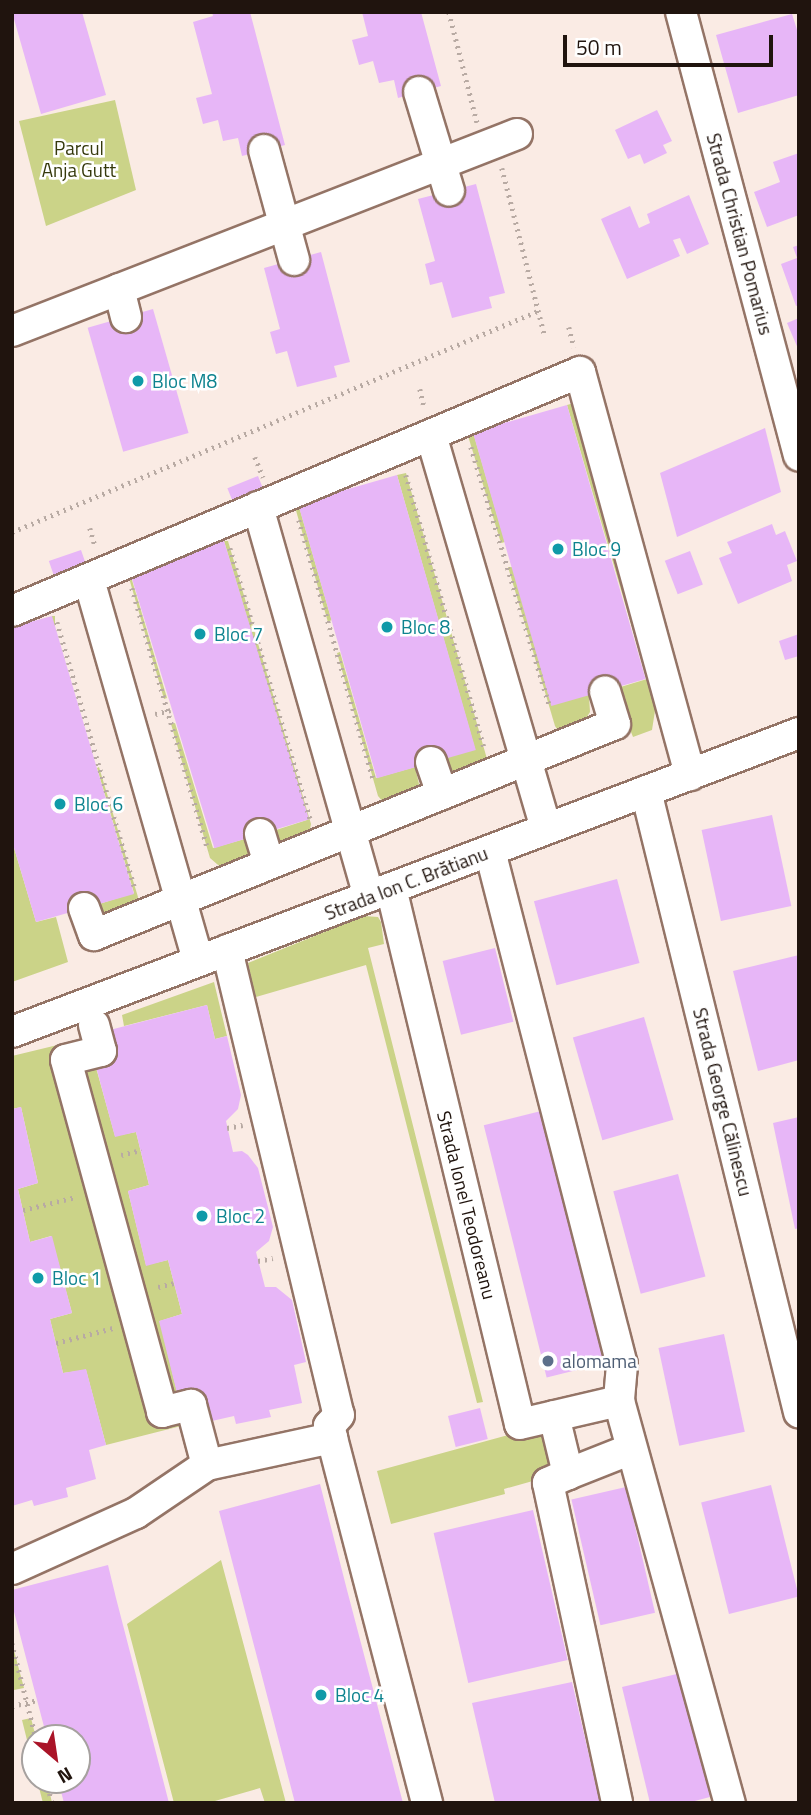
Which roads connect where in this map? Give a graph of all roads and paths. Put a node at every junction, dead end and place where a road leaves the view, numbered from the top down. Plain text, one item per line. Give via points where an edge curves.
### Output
1 (449, 12) edge
2 (681, 12) edge
3 (419, 92) dead end
4 (498, 141) junction
5 (264, 150) dead end
6 (445, 177) junction
7 (285, 224) junction
8 (295, 260) dead end
9 (538, 311) junction
10 (12, 331) edge
11 (545, 337) dead end
12 (431, 435) junction
13 (468, 436) dead end
14 (799, 456) edge
15 (397, 475) dead end
16 (258, 507) junction
17 (296, 510) dead end
18 (12, 532) edge
19 (228, 541) dead end
20 (129, 578) dead end
21 (89, 580) junction
22 (12, 611) edge
23 (52, 616) dead end
24 (604, 692) dead end
25 (550, 707) dead end
26 (799, 733) edge
27 (484, 747) dead end
28 (526, 760) junction
29 (431, 762) dead end
30 (690, 775) junction
31 (373, 778) dead end
32 (646, 791) junction
33 (442, 794) junction
34 (310, 818) dead end
35 (547, 829) junction
36 (351, 831) junction
37 (260, 834) dead end
38 (208, 850) dead end
39 (490, 850) junction
40 (269, 864) junction
41 (380, 892) junction
42 (136, 893) dead end
43 (180, 901) junction
44 (84, 908) dead end
45 (227, 950) junction
46 (198, 961) junction
47 (94, 1025) dead end
48 (12, 1032) edge
49 (102, 1191) junction
50 (23, 1210) dead end
51 (137, 1322) junction
52 (56, 1343) dead end
53 (619, 1401) junction
54 (799, 1412) edge
55 (554, 1416) junction
56 (332, 1438) junction
57 (631, 1449) junction
58 (207, 1465) junction
59 (568, 1474) junction
60 (12, 1569) edge
61 (12, 1643) edge
62 (37, 1700) dead end
63 (27, 1702) junction
64 (12, 1706) edge
65 (32, 1724) edge
66 (427, 1803) edge
67 (617, 1803) edge
68 (730, 1803) edge

1 - 4 path
2 - 14 street, Strada Christian Pomarius
3 - 6 street
4 - 6 street
4 - 9 path
5 - 7 street
6 - 7 street
7 - 8 street
7 - 10 street via 123,303
9 - 11 path
9 - 18 path
12 - 16 street
12 - 28 street
12 - 30 street via 580,372
13 - 25 path
15 - 27 path via 406,473
16 - 21 street
16 - 36 street
17 - 31 path
19 - 34 path
20 - 38 path
21 - 22 street
21 - 43 street
23 - 42 path
24 - 28 street via 615,724
26 - 30 street, Strada Ion C. Brătianu
28 - 33 street
28 - 35 street
29 - 33 street
30 - 32 street, Strada Ion C. Brătianu
32 - 35 street, Strada Ion C. Brătianu
32 - 54 street, Strada George Călinescu
33 - 36 street
35 - 39 street, Strada Ion C. Brătianu
36 - 40 street
36 - 41 street
37 - 40 street
39 - 41 street, Strada Ion C. Brătianu
39 - 53 street via 622,1365
40 - 43 street
41 - 45 street, Strada Ion C. Brătianu
41 - 55 street, Strada Ionel Teodoreanu via 520,1424
43 - 44 street via 94,934
43 - 46 street
45 - 46 street, Strada Ion C. Brătianu
45 - 56 street via 334,1391 339,1415 329,1426
46 - 48 street, Strada Ion C. Brătianu
47 - 49 street via 101,1051 66,1060
49 - 50 path
49 - 51 street
51 - 52 path
51 - 58 street via 162,1412 191,1405
53 - 55 street, Strada Ionel Teodoreanu
53 - 57 street
55 - 59 street
56 - 58 street
56 - 66 street
57 - 59 street
57 - 68 street
58 - 60 street via 136,1513
59 - 67 street via 548,1483
61 - 63 path
62 - 63 path
63 - 64 path
63 - 65 path

